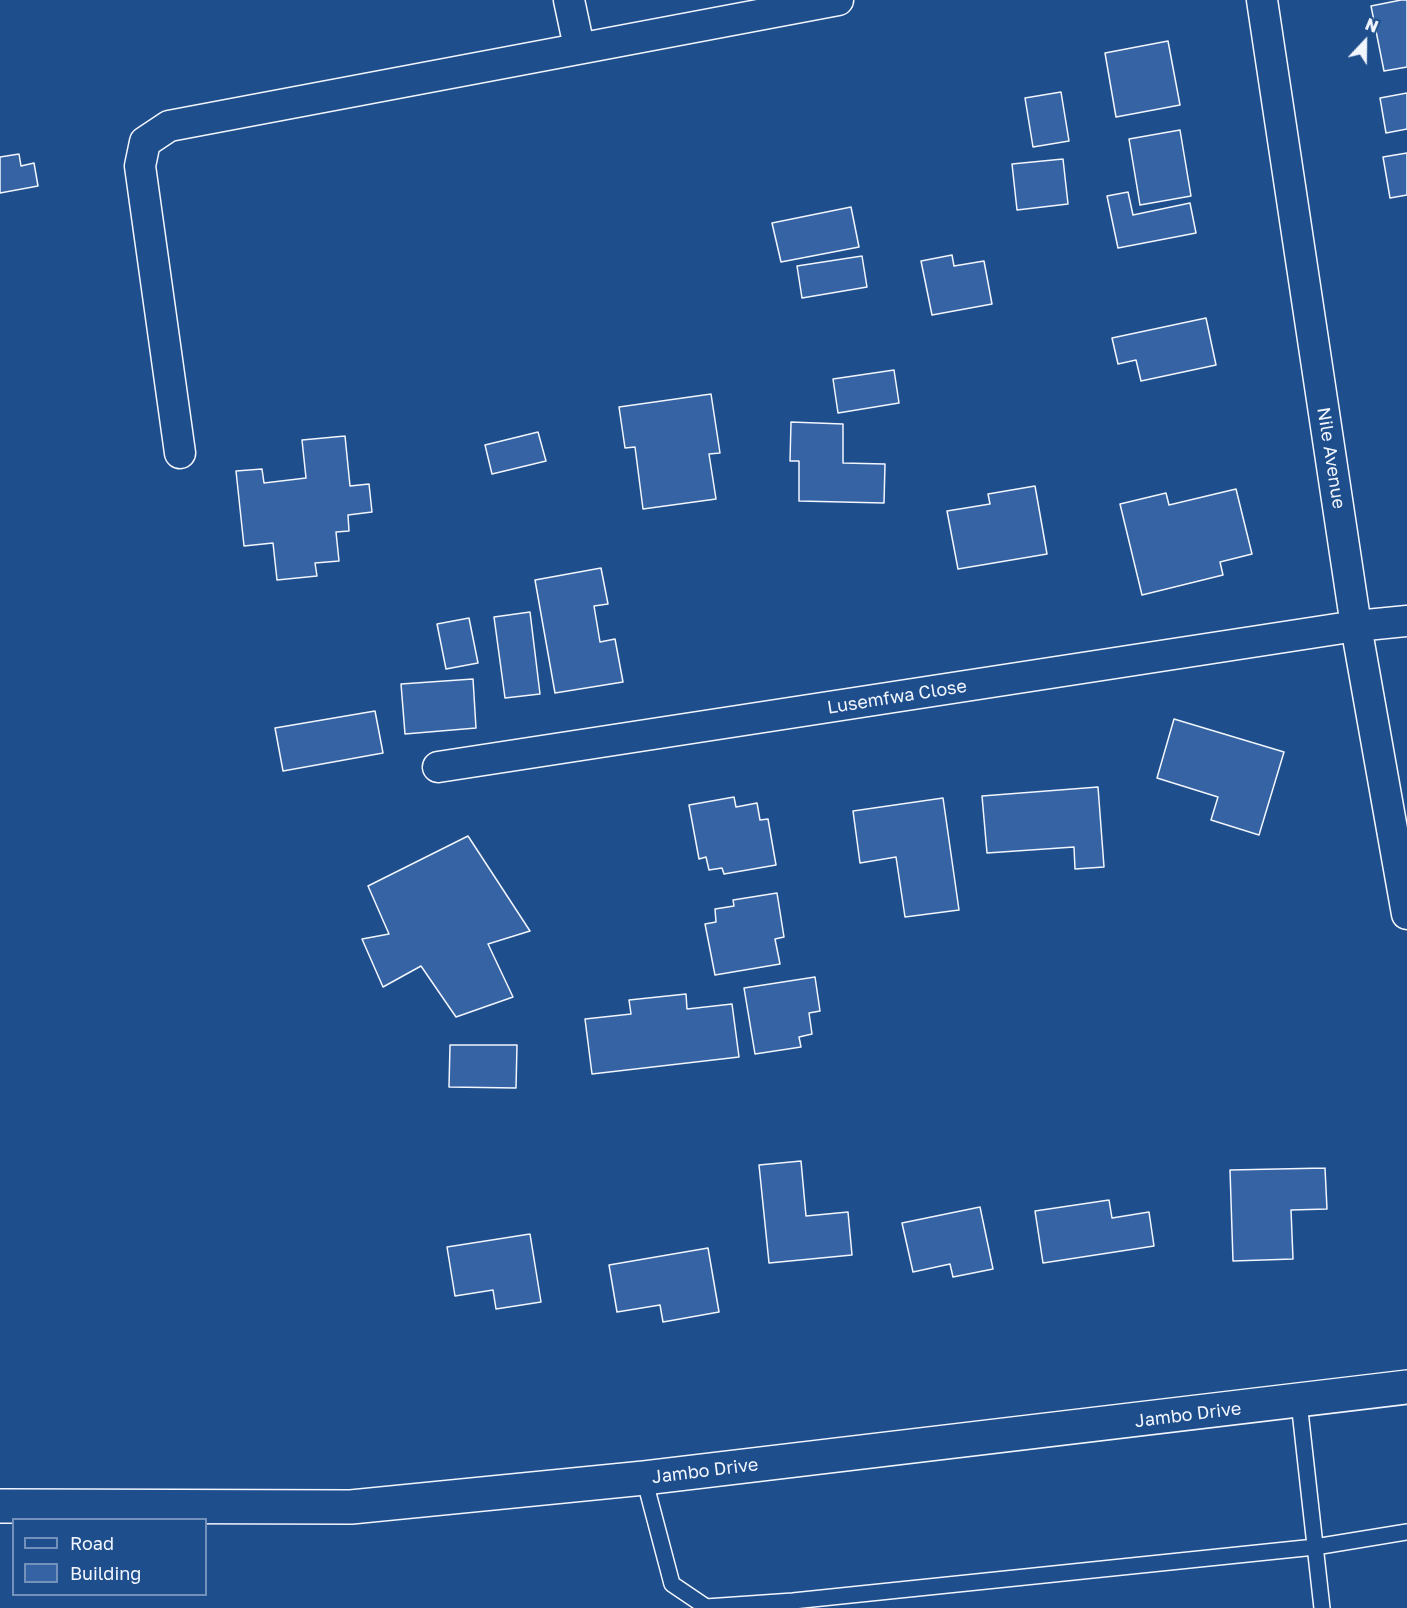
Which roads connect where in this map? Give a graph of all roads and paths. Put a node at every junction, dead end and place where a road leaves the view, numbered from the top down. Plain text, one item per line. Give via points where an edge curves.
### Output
1 (569, 0) edge
2 (838, 0) edge
3 (1262, 0) edge
4 (579, 47) junction
5 (180, 453) dead end
6 (1407, 621) edge
7 (1356, 626) junction
8 (438, 767) dead end
9 (1407, 914) edge
10 (1407, 1387) edge
11 (1299, 1402) junction
12 (644, 1478) junction
13 (0, 1506) edge
14 (1407, 1532) edge
15 (1315, 1547) junction
16 (1322, 1608) edge

1 - 4 street
2 - 4 street
3 - 7 street, Nile Avenue
4 - 5 street via 169,126 145,142 140,166
6 - 7 street, Lusemfwa Close
7 - 8 street, Lusemfwa Close
7 - 9 street, Nile Avenue
10 - 11 main road, Jambo Drive
11 - 12 main road, Jambo Drive
11 - 15 lane
12 - 13 main road, Jambo Drive via 351,1507
12 - 15 lane via 672,1584 706,1607
14 - 15 lane
15 - 16 lane

